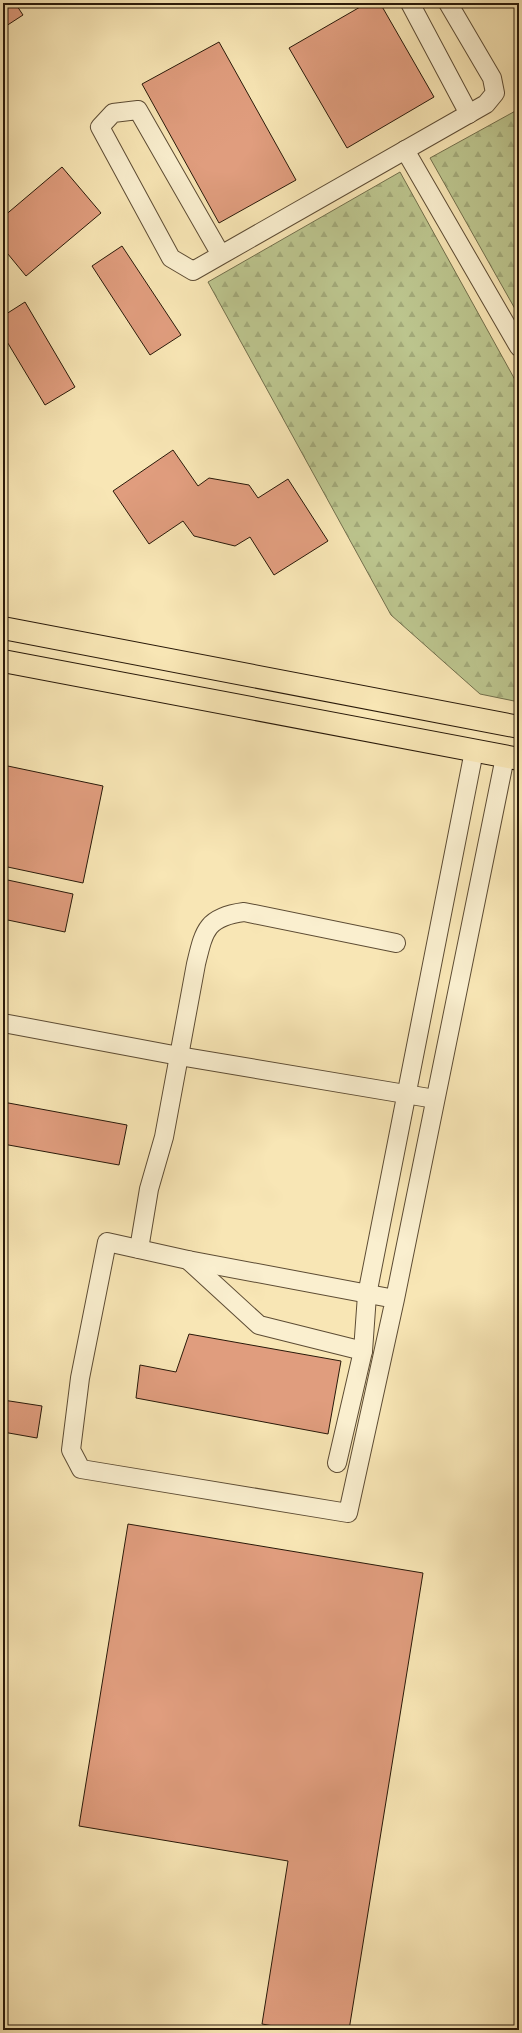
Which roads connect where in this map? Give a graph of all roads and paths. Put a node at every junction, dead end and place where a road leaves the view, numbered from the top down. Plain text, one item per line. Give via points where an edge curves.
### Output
1 (410, 3) edge
2 (448, 3) edge
3 (470, 114) junction
4 (405, 150) junction
5 (221, 255) junction
6 (519, 347) edge
7 (3, 628) edge
8 (3, 661) edge
9 (519, 727) edge
10 (474, 751) junction
11 (512, 758) edge
12 (396, 943) dead end
13 (3, 1023) edge
14 (179, 1056) junction
15 (406, 1095) junction
16 (435, 1099) junction
17 (138, 1249) junction
18 (188, 1260) junction
19 (367, 1295) junction
20 (395, 1299) junction
21 (363, 1351) junction
22 (337, 1463) dead end

1 - 3 street
2 - 3 street via 492,78 495,92 486,104
3 - 4 street
4 - 5 street
4 - 6 street
5 - 5 street via 194,271 171,258 100,128 113,113 138,110
7 - 9 main road
8 - 10 main road
10 - 11 main road
10 - 15 street
11 - 16 street
12 - 14 street via 244,912 226,914 212,922 202,937
13 - 14 street
14 - 15 street
14 - 17 street via 164,1137 149,1189
15 - 16 street
15 - 19 street
16 - 20 street
17 - 18 street
17 - 20 street via 107,1242 80,1378 71,1450 81,1469 348,1513
18 - 19 street
18 - 21 street via 259,1325
19 - 20 street
19 - 21 street
21 - 22 street

